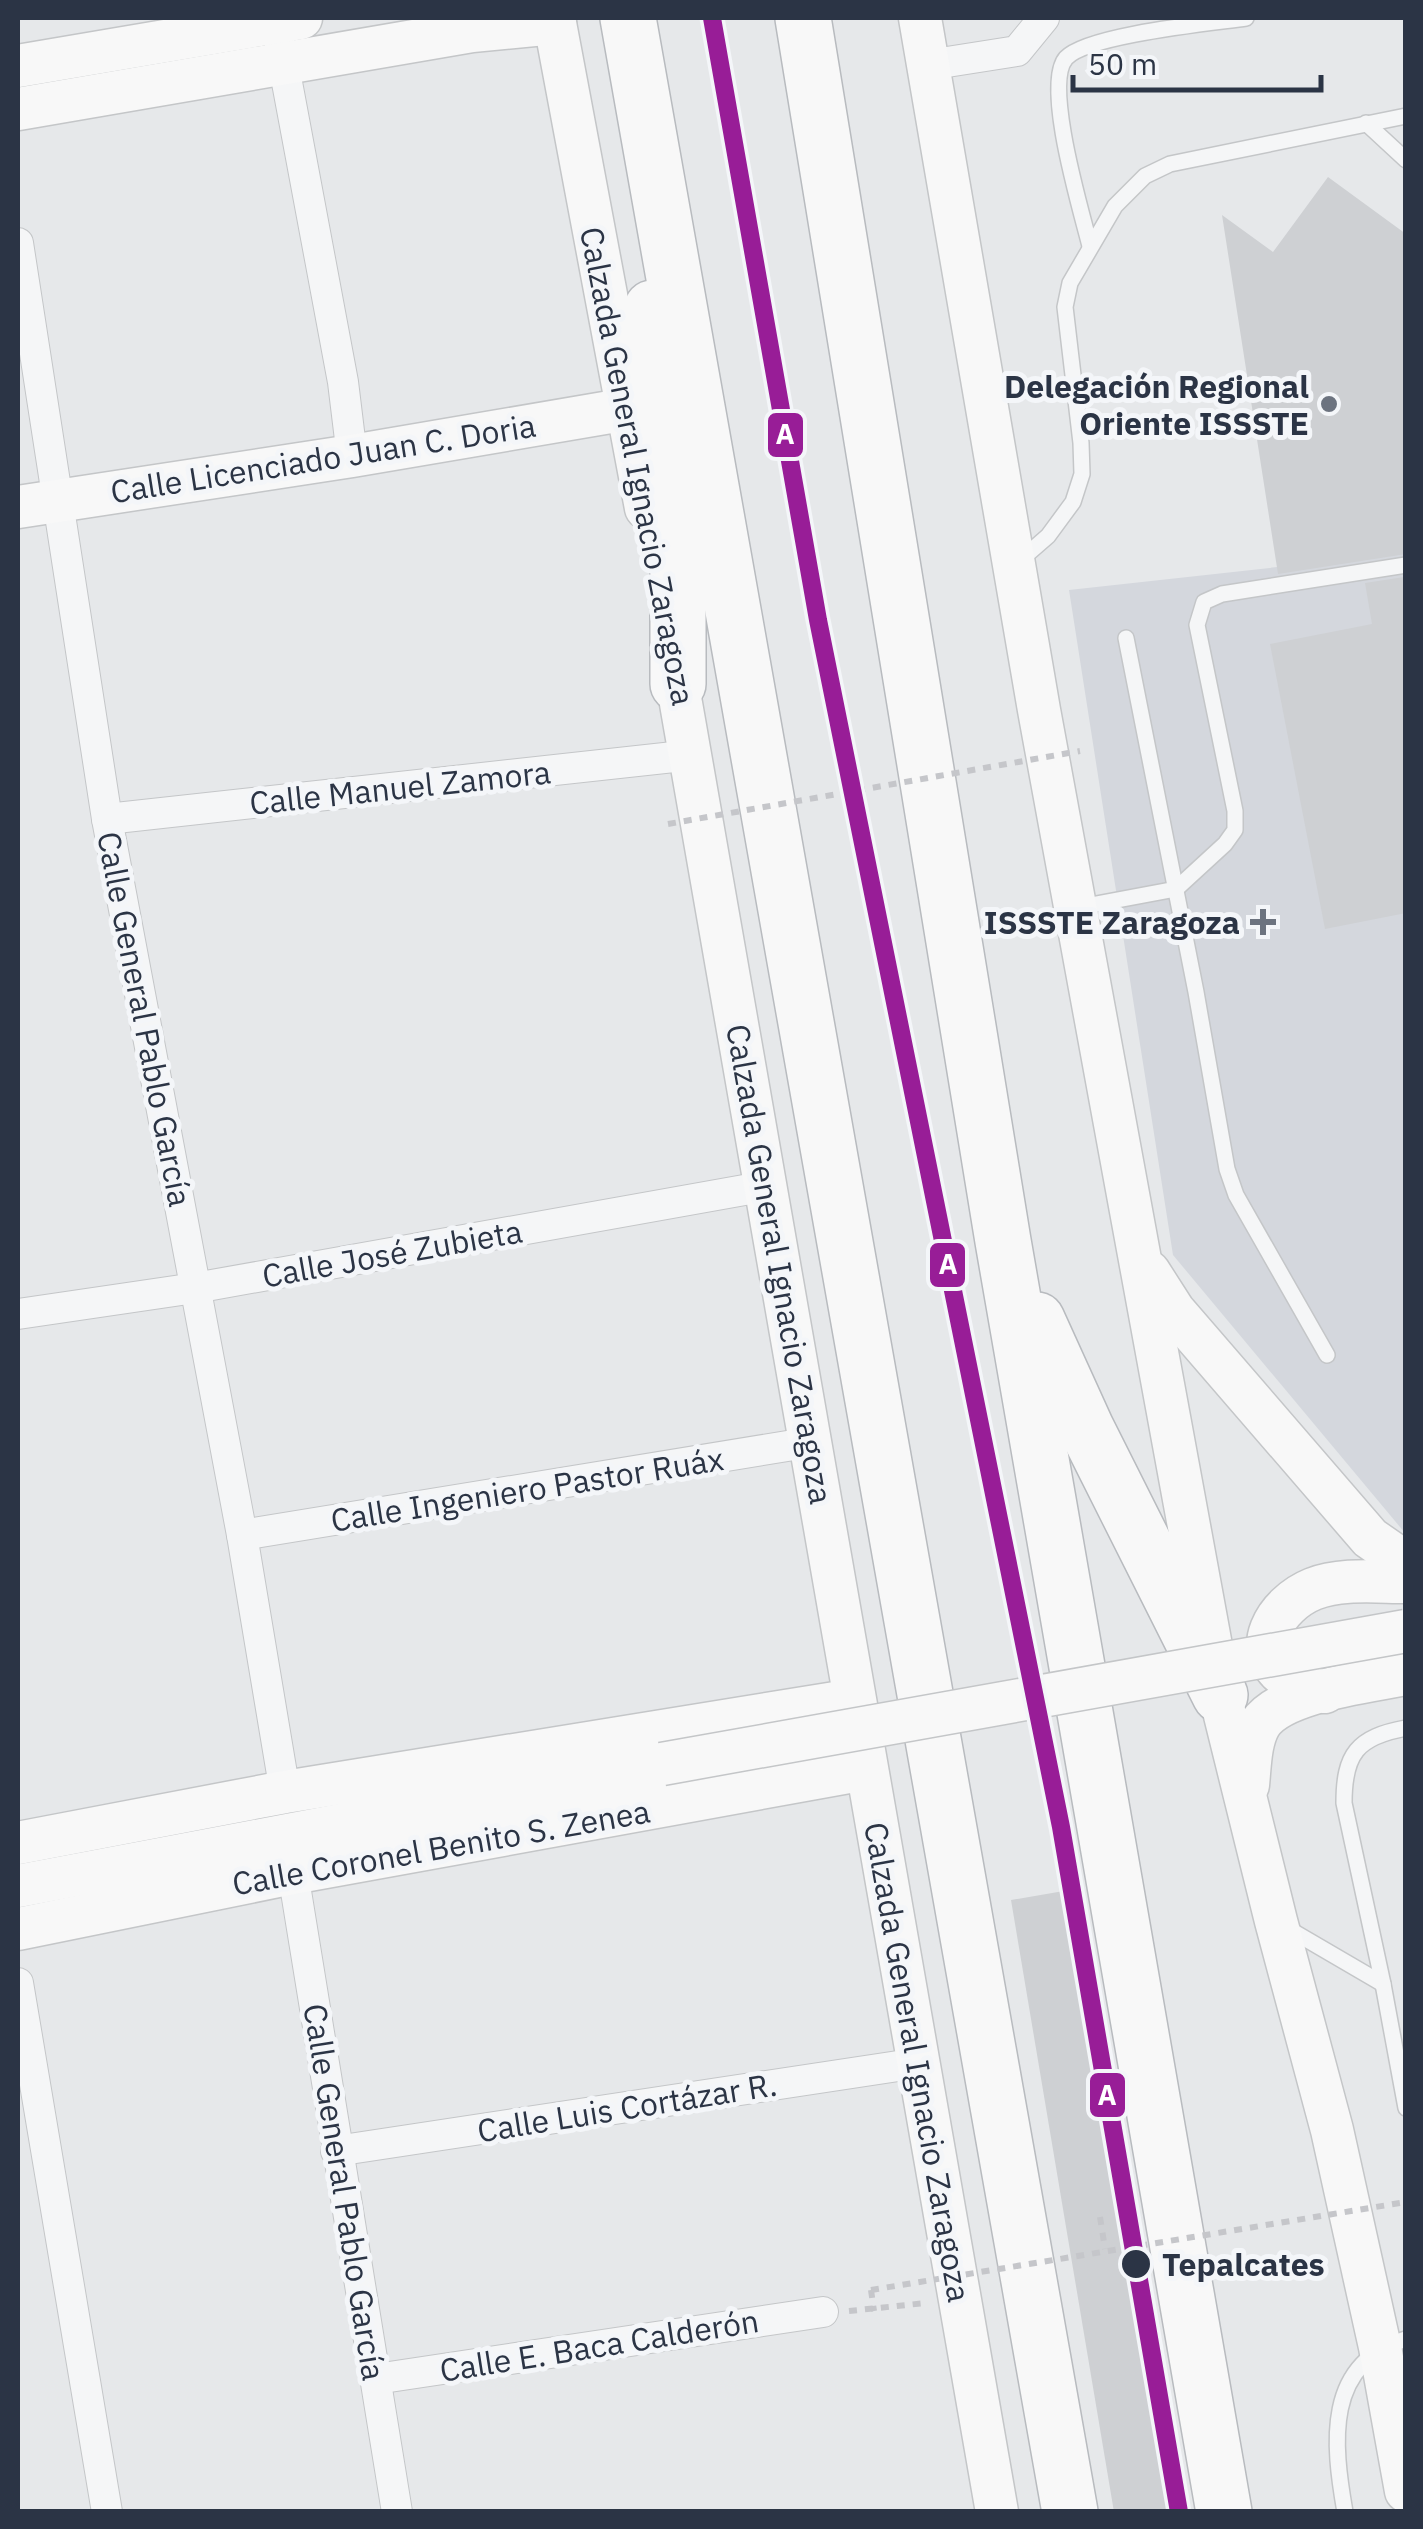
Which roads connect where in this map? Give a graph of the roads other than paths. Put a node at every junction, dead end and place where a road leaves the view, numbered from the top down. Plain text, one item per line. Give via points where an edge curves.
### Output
1 (628, 18) edge
2 (803, 18) edge
3 (920, 18) edge
4 (1044, 18) edge
5 (1246, 18) edge
6 (554, 20) edge
7 (470, 24) edge
8 (283, 30) edge
9 (928, 65) junction
10 (18, 66) edge
11 (18, 110) edge
12 (1406, 116) edge
13 (1366, 123) junction
14 (648, 126) junction
15 (1406, 160) edge
16 (18, 243) edge
17 (1090, 246) junction
18 (628, 409) junction
19 (352, 456) junction
20 (37, 503) edge
21 (1406, 565) edge
22 (1014, 566) junction
23 (1126, 638) dead end
24 (678, 684) junction
25 (692, 755) junction
26 (107, 819) junction
27 (1176, 889) junction
28 (1075, 908) junction
29 (767, 1186) junction
30 (1003, 1241) junction
31 (1138, 1244) junction
32 (195, 1288) junction
33 (18, 1314) edge
34 (1328, 1355) dead end
35 (812, 1442) junction
36 (242, 1535) junction
37 (1406, 1563) edge
38 (1406, 1582) edge
39 (1406, 1631) edge
40 (1403, 1680) edge
41 (1325, 1692) junction
42 (1220, 1695) junction
43 (854, 1700) junction
44 (726, 1721) junction
45 (1406, 1728) edge
46 (865, 1769) junction
47 (285, 1792) junction
48 (740, 1792) junction
49 (1246, 1801) junction
50 (18, 1843) edge
51 (292, 1873) junction
52 (18, 1886) edge
53 (1276, 1921) junction
54 (18, 1929) edge
55 (18, 1983) edge
56 (1383, 1984) junction
57 (918, 2063) junction
58 (1406, 2108) edge
59 (336, 2151) junction
60 (823, 2312) road end
61 (1392, 2343) edge
62 (376, 2379) junction
63 (1406, 2492) edge
64 (990, 2510) edge
65 (107, 2512) edge
66 (398, 2512) edge
67 (1070, 2512) edge
68 (1224, 2512) edge
69 (1344, 2512) edge

1 - 14 highway, Calzada General Ignacio Zaragoza
2 - 30 highway
3 - 9 street
4 - 9 street via 1018,51
5 - 17 lane via 1092,43 1066,58 1056,82
6 - 7 street
6 - 18 street, Calzada General Ignacio Zaragoza
7 - 8 street
8 - 10 street
8 - 11 street
8 - 19 street
9 - 22 street
12 - 13 lane
13 - 15 lane
13 - 17 lane via 1170,164 1145,176 1122,199
14 - 24 highway via 654,392 678,538
14 - 67 highway, Calzada General Ignacio Zaragoza
16 - 20 street, Calle General Pablo García
17 - 22 lane via 1065,307 1082,474 1073,502 1048,536
18 - 19 street, Calle Licenciado Juan C. Doria
18 - 24 street, Calzada General Ignacio Zaragoza
19 - 20 street, Calle Licenciado Juan C. Doria
20 - 26 street, Calle General Pablo García
21 - 27 lane via 1204,602 1198,625 1236,830
22 - 28 street
23 - 27 lane
24 - 25 street, Calzada General Ignacio Zaragoza
25 - 26 street, Calle Manuel Zamora
25 - 29 street, Calzada General Ignacio Zaragoza
26 - 32 street, Calle General Pablo García
27 - 28 lane
27 - 34 lane via 1227,1169
28 - 31 street
29 - 32 street, Calle José Zubieta
29 - 35 street, Calzada General Ignacio Zaragoza
30 - 42 highway via 1086,1428
30 - 68 highway
31 - 37 street via 1174,1312 1370,1538
31 - 42 street
32 - 33 street, Calle José Zubieta
32 - 36 street, Calle General Pablo García
35 - 36 street, Calle Ingeniero Pastor Ruáx
35 - 43 street, Calzada General Ignacio Zaragoza
36 - 47 street, Calle General Pablo García
38 - 41 street via 1324,1586 1296,1598 1275,1619 1267,1642 1272,1662 1291,1681
39 - 52 street, Calle Coronel Benito S. Zenea, bridge
40 - 41 street
41 - 49 street via 1286,1703 1262,1721
42 - 49 street
43 - 44 street
43 - 46 street, Calzada General Ignacio Zaragoza
44 - 47 street
44 - 48 street via 754,1753 749,1784
45 - 56 lane via 1368,1738 1351,1756 1344,1779
46 - 48 street, Calle Coronel Benito S. Zenea
46 - 57 street, Calzada General Ignacio Zaragoza
47 - 50 street
48 - 51 street, Calle Coronel Benito S. Zenea
49 - 53 street
51 - 54 street, Calle Coronel Benito S. Zenea
51 - 59 street, Calle General Pablo García
53 - 56 lane
53 - 61 street
55 - 65 street
56 - 58 lane
57 - 59 street, Calle Luis Cortázar R.
57 - 64 street, Calzada General Ignacio Zaragoza
59 - 62 street, Calle General Pablo García
60 - 62 street, Calle E. Baca Calderón
61 - 63 street
61 - 69 lane via 1352,2380 1337,2415
62 - 66 street, Calle General Pablo García

